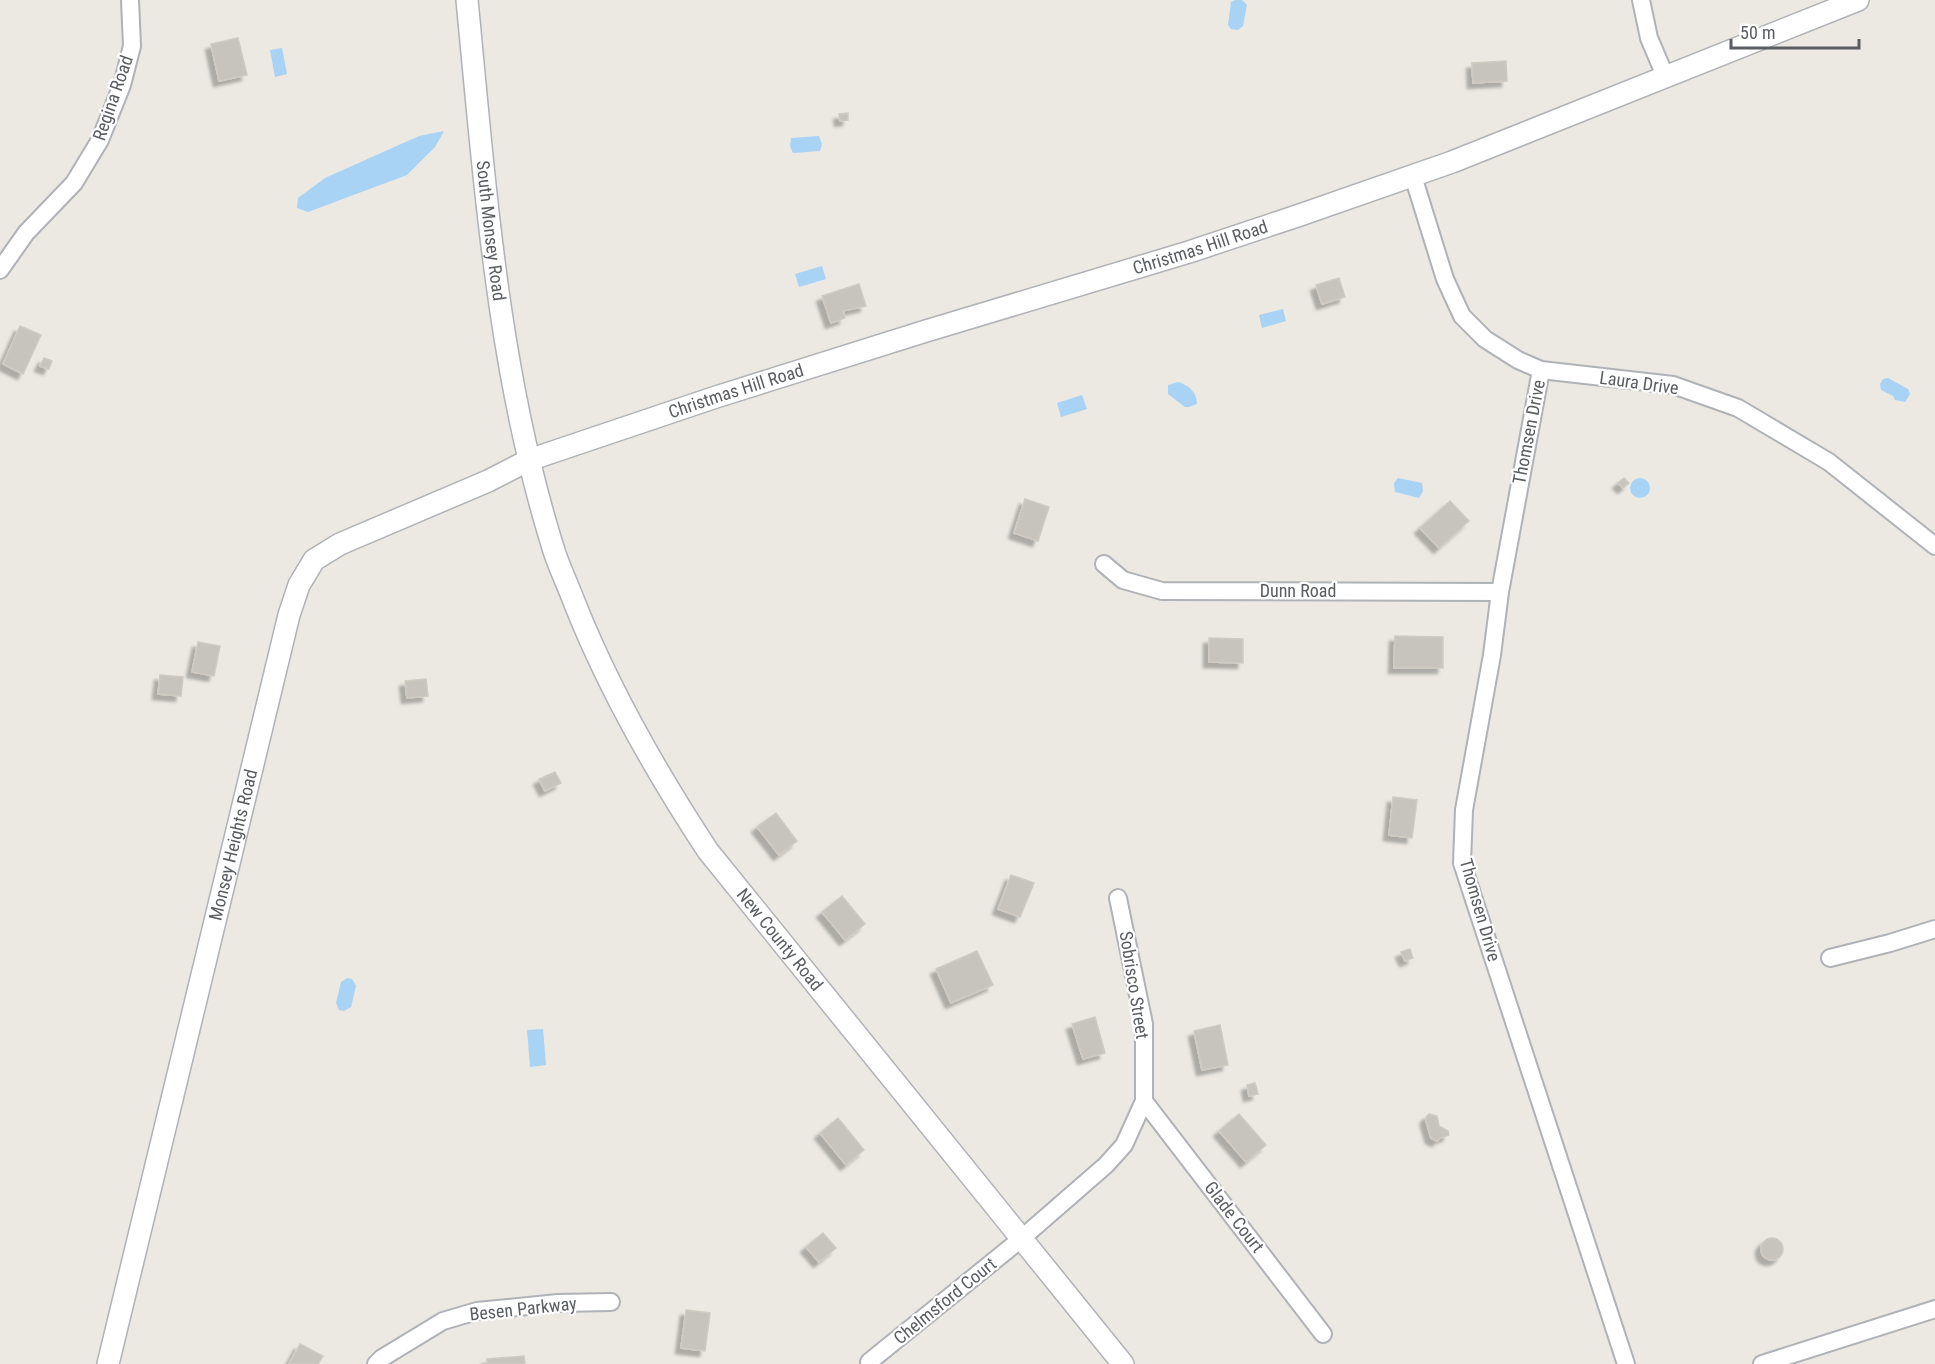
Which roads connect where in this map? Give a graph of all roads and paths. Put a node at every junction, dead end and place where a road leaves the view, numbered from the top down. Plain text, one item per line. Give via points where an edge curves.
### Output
1 (130, 0) edge
2 (467, 0) edge
3 (1641, 0) edge
4 (1858, 0) edge
5 (1666, 78) junction
6 (1413, 176) junction
7 (0, 270) edge
8 (1541, 370) junction
9 (529, 460) junction
10 (1935, 546) edge
11 (1104, 564) dead end
12 (1500, 592) junction
13 (1118, 898) dead end
14 (1935, 929) edge
15 (1830, 958) dead end
16 (1144, 1101) junction
17 (1021, 1239) junction
18 (611, 1302) dead end
19 (1935, 1309) edge
20 (1323, 1334) dead end
21 (869, 1362) dead end
22 (108, 1364) edge
23 (376, 1364) edge
24 (1123, 1364) edge
25 (1626, 1364) edge
26 (1762, 1364) edge

1 - 7 street, Regina Road via 132,46 122,86 100,141 74,183 26,233
2 - 9 street, South Monsey Road via 498,284
3 - 5 street via 1649,38
4 - 5 street, Christmas Hill Road
5 - 6 street, Christmas Hill Road
6 - 8 street, Laura Drive via 1444,279 1462,316 1485,339
6 - 9 street, Christmas Hill Road via 1189,252 915,334
8 - 10 street, Laura Drive via 1673,385 1738,408 1829,462
8 - 12 street, Thomsen Drive
9 - 17 street, New County Road via 556,555 589,639 665,787 741,894
9 - 22 street, Monsey Heights Road via 340,544 314,560 299,585
11 - 12 street, Dunn Road via 1123,580 1162,591
12 - 25 street, Thomsen Drive via 1464,810 1462,863
13 - 16 street, Sobrisco Street via 1144,1024
14 - 15 street
16 - 17 street, Sobrisco Street via 1124,1145
16 - 20 street, Glade Court
17 - 21 street, Chelmsford Court
17 - 24 street, New County Road
18 - 23 street, Besen Parkway via 477,1311 443,1321
19 - 26 street

